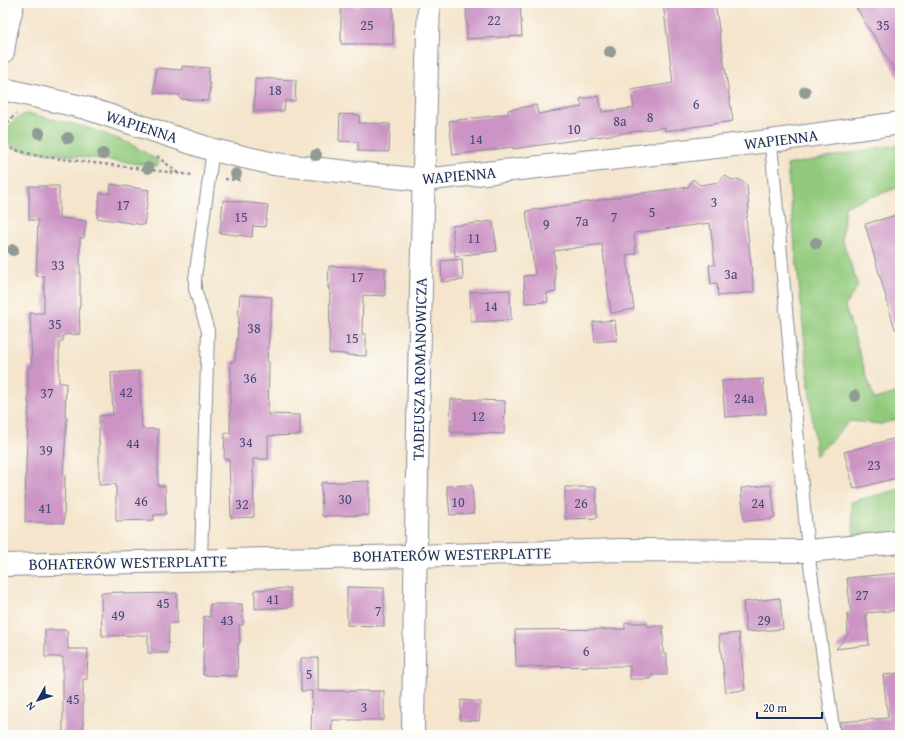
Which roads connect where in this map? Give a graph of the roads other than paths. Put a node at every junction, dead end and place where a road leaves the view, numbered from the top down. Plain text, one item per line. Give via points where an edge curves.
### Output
1 (13, 3) edge
2 (429, 3) edge
3 (3, 52) edge
4 (3, 89) edge
5 (900, 123) edge
6 (770, 141) junction
7 (213, 150) junction
8 (423, 180) junction
9 (900, 542) edge
10 (808, 551) junction
11 (416, 556) junction
12 (201, 560) junction
13 (3, 565) edge
14 (413, 735) edge
15 (834, 735) edge

1 - 3 street
2 - 8 street, TADEUSZA ROMANOWICZA
4 - 7 street, WAPIENNA via 86,108
5 - 6 street, WAPIENNA
6 - 8 street, WAPIENNA
6 - 10 lane
7 - 8 street, WAPIENNA via 274,164
7 - 12 lane via 195,278 195,288 208,331
8 - 11 street, TADEUSZA ROMANOWICZA
9 - 10 street, BOHATERÓW WESTERPLATTE
10 - 11 street, BOHATERÓW WESTERPLATTE via 623,550
10 - 15 lane
11 - 12 street, BOHATERÓW WESTERPLATTE
11 - 14 street, TADEUSZA ROMANOWICZA
12 - 13 street, BOHATERÓW WESTERPLATTE

